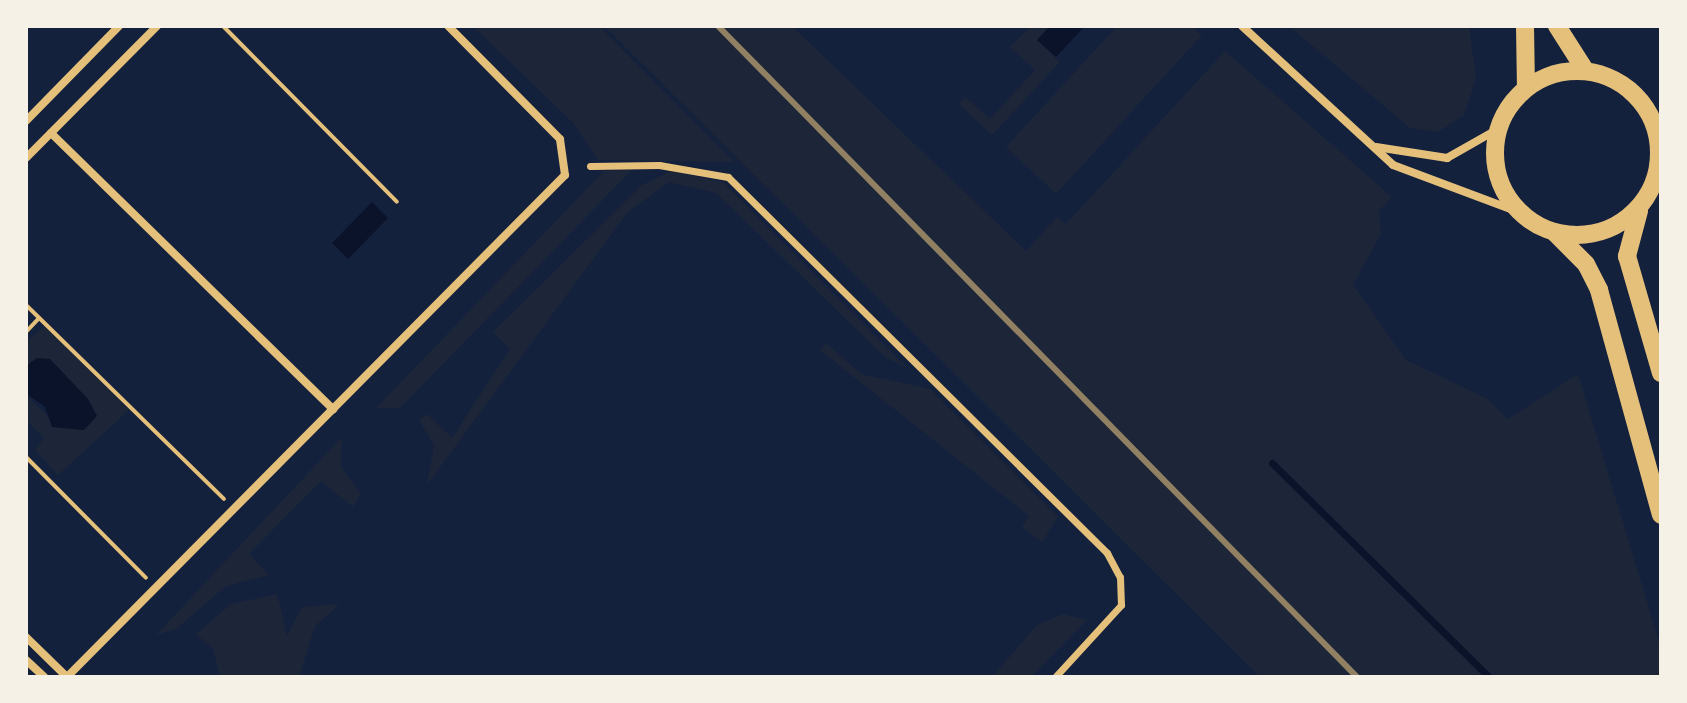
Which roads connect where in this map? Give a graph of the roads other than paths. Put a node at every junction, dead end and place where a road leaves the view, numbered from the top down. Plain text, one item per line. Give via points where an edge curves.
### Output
1 (119, 26) edge
2 (157, 26) edge
3 (448, 26) edge
4 (1242, 26) edge
5 (1525, 26) edge
6 (1557, 26) edge
7 (1585, 70) junction
8 (1526, 88) junction
9 (30, 109) edge
10 (26, 121) edge
11 (1498, 129) junction
12 (51, 133) junction
13 (1371, 146) junction
14 (26, 158) edge
15 (590, 166) dead end
16 (1641, 206) junction
17 (1519, 212) junction
18 (1554, 232) junction
19 (1661, 373) edge
20 (333, 409) junction
21 (1661, 515) edge
22 (26, 637) edge
23 (26, 660) edge
24 (44, 677) edge
25 (67, 677) edge
26 (1055, 677) edge

1 - 9 street
2 - 12 street
3 - 20 street via 560,139 565,175
4 - 13 street
5 - 8 highway
6 - 7 highway
7 - 8 highway via 1554,73
7 - 16 highway via 1629,89 1650,114 1660,161
8 - 11 highway
9 - 10 street
11 - 13 street via 1447,158
11 - 17 highway via 1496,167
12 - 14 street
12 - 20 street
13 - 17 street via 1423,180
15 - 26 street via 659,165 728,177 1107,553 1120,577 1121,605
16 - 18 highway via 1606,230
16 - 19 highway via 1627,256
17 - 18 highway
18 - 21 highway via 1586,264 1599,290
20 - 25 street
22 - 25 street
23 - 24 street

